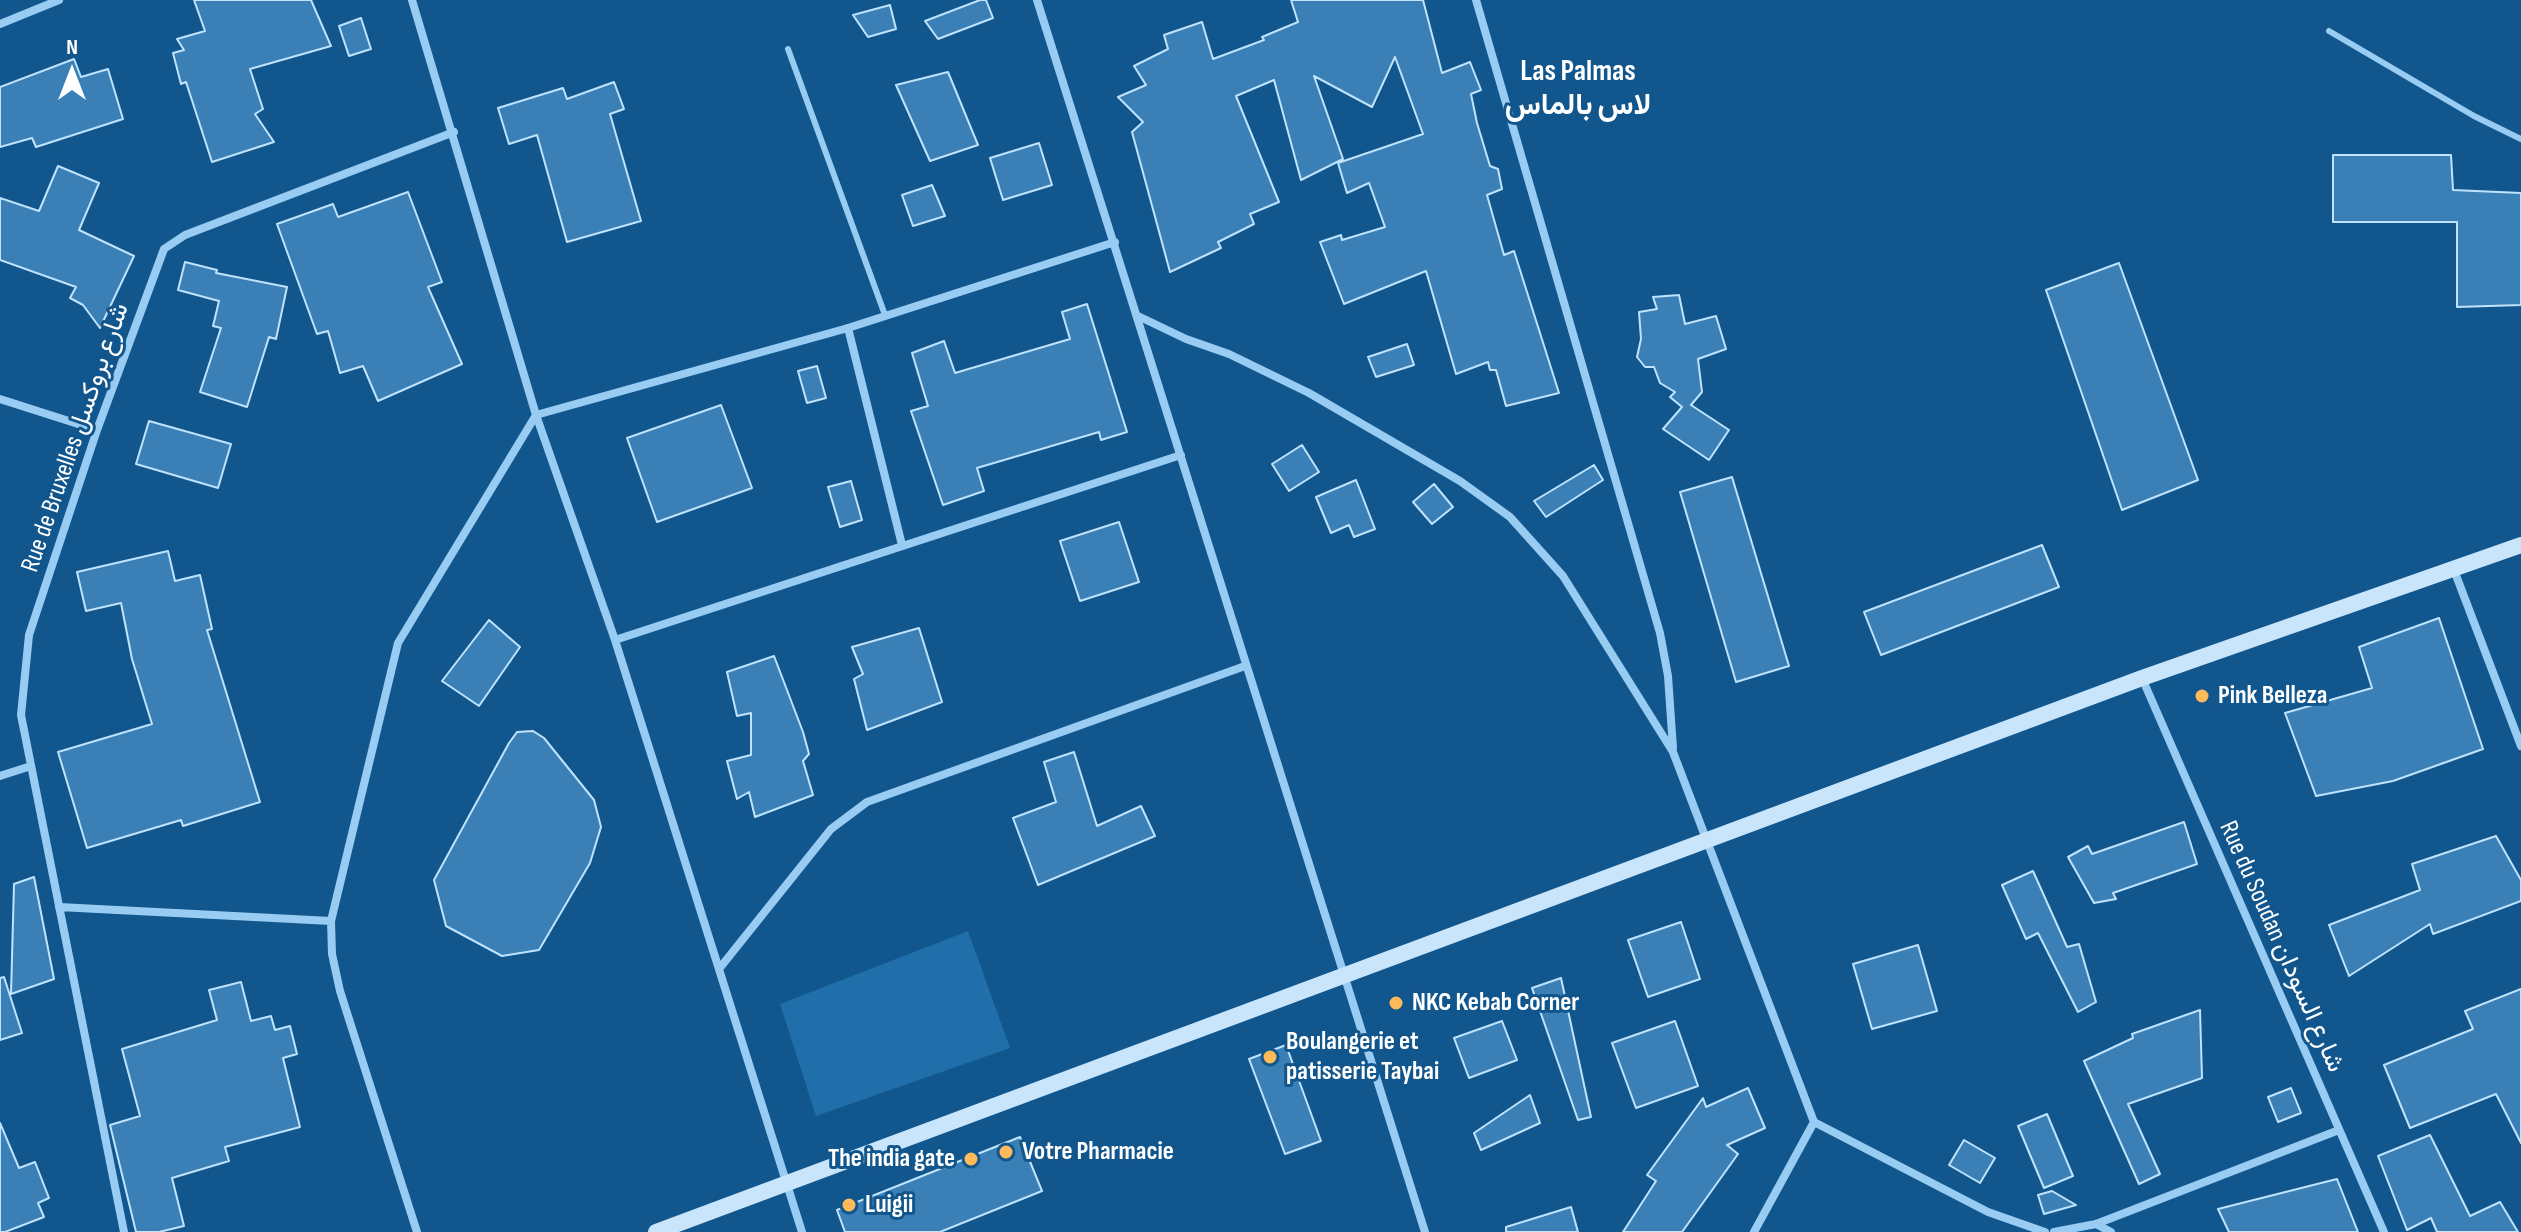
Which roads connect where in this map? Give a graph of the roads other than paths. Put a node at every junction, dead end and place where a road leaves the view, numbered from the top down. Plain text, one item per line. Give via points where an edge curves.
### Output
1 (59, 0) edge
2 (412, 0) edge
3 (1037, 0) edge
4 (1476, 0) edge
5 (0, 24) edge
6 (2329, 31) dead end
7 (788, 49) dead end
8 (454, 132) junction
9 (2521, 139) edge
10 (1115, 242) junction
11 (885, 315) junction
12 (1138, 316) junction
13 (848, 328) junction
14 (0, 399) edge
15 (536, 415) junction
16 (97, 430) junction
17 (1181, 455) junction
18 (902, 545) junction
19 (2521, 545) edge
20 (2454, 570) junction
21 (615, 640) junction
22 (1245, 666) junction
23 (2142, 678) junction
24 (2521, 746) edge
25 (1673, 752) junction
26 (31, 766) junction
27 (0, 776) edge
28 (1707, 840) junction
29 (59, 907) junction
30 (331, 921) junction
31 (719, 969) junction
32 (1344, 975) junction
33 (1814, 1122) junction
34 (2339, 1130) junction
35 (787, 1183) junction
36 (2096, 1224) junction
37 (124, 1232) edge
38 (417, 1232) edge
39 (656, 1232) edge
40 (802, 1232) edge
41 (1425, 1232) edge
42 (1754, 1232) edge
43 (2045, 1232) edge
44 (2054, 1232) edge
45 (2111, 1232) edge
46 (2384, 1232) edge

1 - 5 street
2 - 8 street
3 - 10 street
4 - 25 street via 1660,633
6 - 9 lane
7 - 11 lane
8 - 15 street
8 - 16 street, Rue de Bruxelles شارع بروكسل via 172,242 164,249
10 - 11 street
10 - 12 street
11 - 13 street
12 - 17 street
12 - 25 street via 1309,393 1460,481 1510,517 1563,576
13 - 15 street
13 - 18 street
14 - 16 street
15 - 21 street
15 - 30 street via 398,643
16 - 26 street, Rue de Bruxelles شارع بروكسل via 29,635 21,715
17 - 18 street
17 - 22 street
18 - 21 street
19 - 20 main road
20 - 23 main road
20 - 24 street
21 - 31 street
22 - 31 street via 867,802 831,829
22 - 32 street
23 - 28 main road
23 - 34 street, Rue du Soudan شارع السودان
25 - 28 street
26 - 27 street
26 - 29 street, Rue de Bruxelles شارع بروكسل
28 - 32 main road
28 - 33 street
29 - 30 street
29 - 37 street, Rue de Bruxelles شارع بروكسل
30 - 38 street via 340,991
31 - 35 street
32 - 35 main road
32 - 41 street
33 - 42 street
33 - 43 street via 1988,1212
34 - 36 street
34 - 46 street, Rue du Soudan شارع السودان
35 - 39 main road
35 - 40 street
36 - 44 street
36 - 45 street

